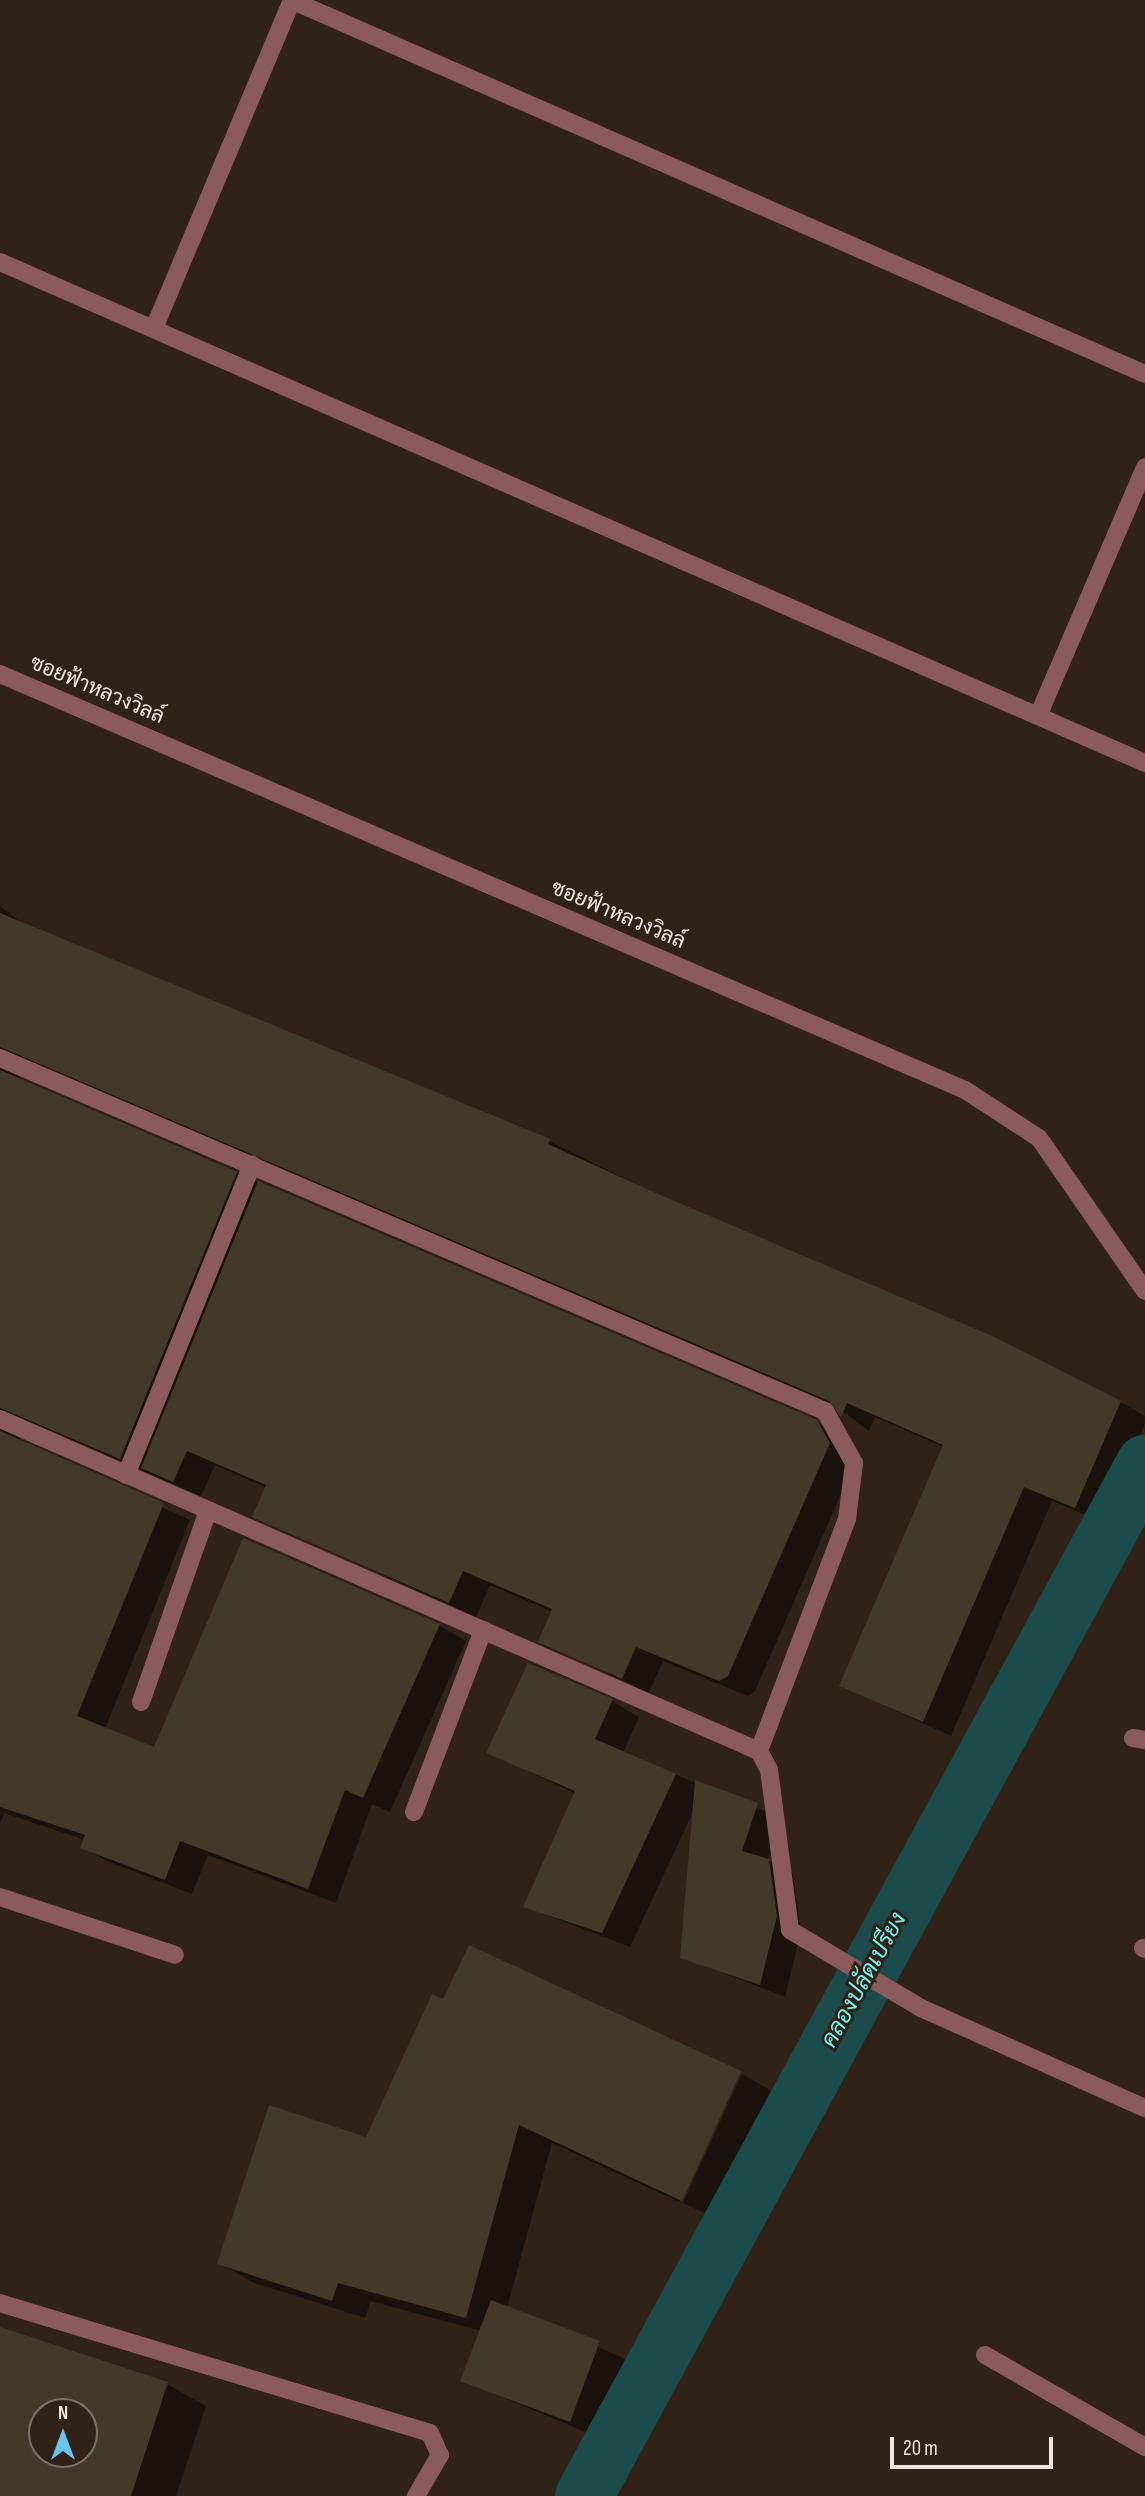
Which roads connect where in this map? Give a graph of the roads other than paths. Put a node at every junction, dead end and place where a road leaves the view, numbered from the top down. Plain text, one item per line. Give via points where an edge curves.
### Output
1 (292, 0) edge
2 (0, 262) edge
3 (155, 326) junction
4 (1145, 374) edge
5 (1145, 467) edge
6 (0, 674) edge
7 (1038, 716) junction
8 (1145, 763) edge
9 (0, 1058) edge
10 (252, 1166) junction
11 (1145, 1292) edge
12 (0, 1419) edge
13 (126, 1475) junction
14 (208, 1511) junction
15 (483, 1630) junction
16 (141, 1702) dead end
17 (759, 1751) junction
18 (414, 1812) dead end
19 (0, 1897) edge
20 (175, 1955) dead end
21 (1145, 2108) edge
22 (0, 2303) edge
23 (985, 2355) dead end
24 (1145, 2447) edge
25 (416, 2496) edge

1 - 3 street
1 - 4 street
2 - 3 street
3 - 7 street
5 - 7 street
6 - 11 street, ซอยฟ้าหลวงวิลล์ via 965,1090 1039,1138
7 - 8 street
9 - 10 street
10 - 13 street
10 - 17 street via 825,1410 854,1463 846,1519
12 - 13 street
13 - 14 street
14 - 15 street
14 - 16 street
15 - 17 street
15 - 18 street
17 - 21 street via 769,1770 790,1930 920,2008
19 - 20 street
22 - 25 street via 430,2433 440,2455
23 - 24 street

